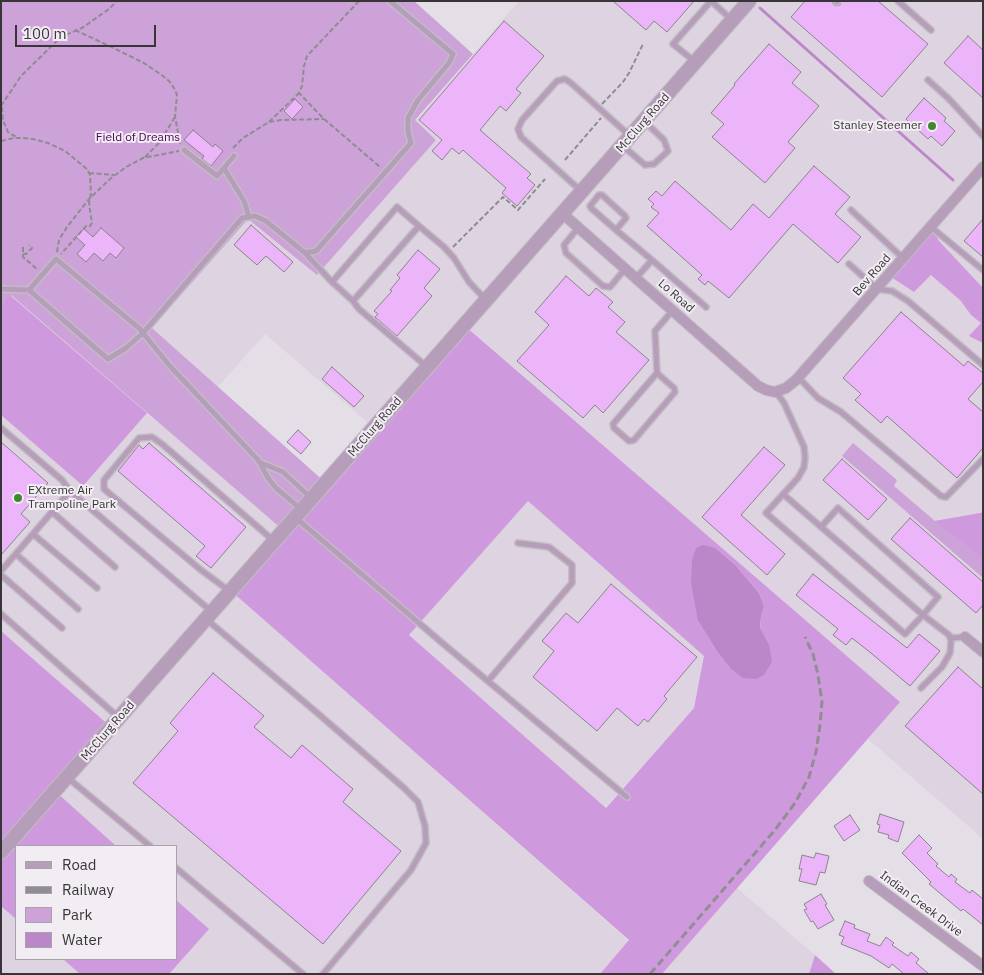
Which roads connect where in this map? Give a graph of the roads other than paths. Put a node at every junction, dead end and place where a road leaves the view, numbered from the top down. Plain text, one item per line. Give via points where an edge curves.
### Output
1 (390, 1) edge
2 (749, 1) edge
3 (898, 1) edge
4 (733, 20) junction
5 (930, 30) dead end
6 (696, 63) junction
7 (928, 80) dead end
8 (644, 121) junction
9 (983, 136) edge
10 (627, 141) junction
11 (184, 150) road end
12 (234, 156) road end
13 (983, 167) edge
14 (224, 168) junction
15 (582, 192) junction
16 (851, 210) dead end
17 (563, 214) junction
18 (249, 217) junction
19 (419, 226) junction
20 (931, 227) junction
21 (578, 228) junction
22 (616, 230) junction
23 (305, 253) junction
24 (903, 258) junction
25 (652, 260) junction
26 (849, 264) dead end
27 (626, 268) junction
28 (983, 270) edge
29 (636, 278) junction
30 (332, 282) junction
31 (1, 289) edge
32 (877, 289) junction
33 (29, 290) junction
34 (487, 300) junction
35 (353, 301) junction
36 (706, 307) dead end
37 (673, 310) junction
38 (143, 334) junction
39 (983, 365) edge
40 (427, 367) junction
41 (657, 373) junction
42 (798, 378) junction
43 (775, 392) junction
44 (1, 428) edge
45 (983, 460) edge
46 (259, 461) junction
47 (70, 491) junction
48 (783, 494) junction
49 (312, 498) junction
50 (52, 512) junction
51 (299, 514) junction
52 (821, 527) junction
53 (33, 534) junction
54 (274, 541) junction
55 (518, 543) dead end
56 (16, 554) junction
57 (115, 567) dead end
58 (1, 573) edge
59 (97, 588) dead end
60 (230, 591) junction
61 (78, 609) dead end
62 (1, 614) edge
63 (923, 615) junction
64 (209, 616) junction
65 (62, 628) dead end
66 (965, 636) joint
67 (950, 638) junction
68 (983, 652) edge
69 (488, 681) junction
70 (922, 688) dead end
71 (119, 718) junction
72 (67, 777) junction
73 (627, 797) dead end
74 (149, 845) edge
75 (1, 852) edge
76 (178, 870) edge
77 (868, 881) dead end
78 (983, 966) edge
79 (303, 974) edge
80 (323, 974) edge

1 - 23 lane via 453,54 408,118 411,143 316,251
2 - 4 street, McClurg Road
3 - 5 lane
4 - 6 street, McClurg Road
4 - 6 lane via 711,1 673,44
6 - 8 street, McClurg Road
7 - 9 lane
8 - 10 street, McClurg Road
8 - 10 lane via 664,140 668,151 654,164 645,165
10 - 15 street, McClurg Road
10 - 15 lane via 565,79 557,81 522,120 518,129 522,137
11 - 14 lane via 217,176
12 - 14 lane
13 - 20 street, Bev Road
14 - 18 lane via 244,201
15 - 17 street, McClurg Road
16 - 24 lane
17 - 21 street, Lo Road
17 - 34 street, McClurg Road
18 - 23 lane via 266,220
18 - 38 lane via 242,218
19 - 30 lane via 398,207
19 - 34 lane via 454,258 469,282
19 - 35 lane
20 - 24 street, Bev Road
20 - 28 lane
21 - 27 street, Lo Road
21 - 27 lane via 564,246 566,254 603,286 610,287
22 - 22 lane via 590,206 599,195 626,218
22 - 25 lane
23 - 30 lane
24 - 32 street, Bev Road
25 - 29 lane
25 - 36 lane
26 - 32 lane
27 - 29 street, Lo Road
29 - 37 street, Lo Road
30 - 35 lane
31 - 33 lane
32 - 39 lane via 892,292 908,301
32 - 42 street, Bev Road
33 - 38 lane via 108,359
33 - 38 lane via 56,259
34 - 40 street, McClurg Road
35 - 40 lane
37 - 41 lane via 655,331
37 - 43 street, Lo Road via 758,386
38 - 46 lane
40 - 49 street, McClurg Road
41 - 41 lane via 613,424 629,441 634,440 675,392
42 - 43 street, Bev Road
42 - 45 lane via 818,398 841,412 941,496 946,497
43 - 48 lane via 784,403 804,447 805,458 798,478
44 - 47 lane via 62,480
46 - 49 lane via 283,472
46 - 51 lane via 268,478
47 - 50 lane
47 - 64 lane
48 - 52 lane
48 - 63 lane via 766,513 905,634
49 - 51 street, McClurg Road
50 - 53 lane
50 - 57 lane
51 - 54 street, McClurg Road
51 - 69 lane
52 - 63 lane
52 - 63 lane via 838,508 938,597
53 - 56 lane
53 - 59 lane
54 - 60 street, McClurg Road
54 - 60 lane via 162,444 152,437 139,438 104,480 104,489
55 - 69 lane via 549,547 572,565 572,583
56 - 58 lane
56 - 61 lane
58 - 65 lane
60 - 64 street, McClurg Road
62 - 71 lane
63 - 67 lane
64 - 71 street, McClurg Road
64 - 80 lane via 418,802 426,843 411,870
66 - 67 lane
66 - 68 street
67 - 70 lane via 950,653
69 - 73 lane
71 - 72 street, McClurg Road
72 - 74 lane
72 - 75 street, McClurg Road
76 - 79 lane
77 - 78 street, Indian Creek Drive

